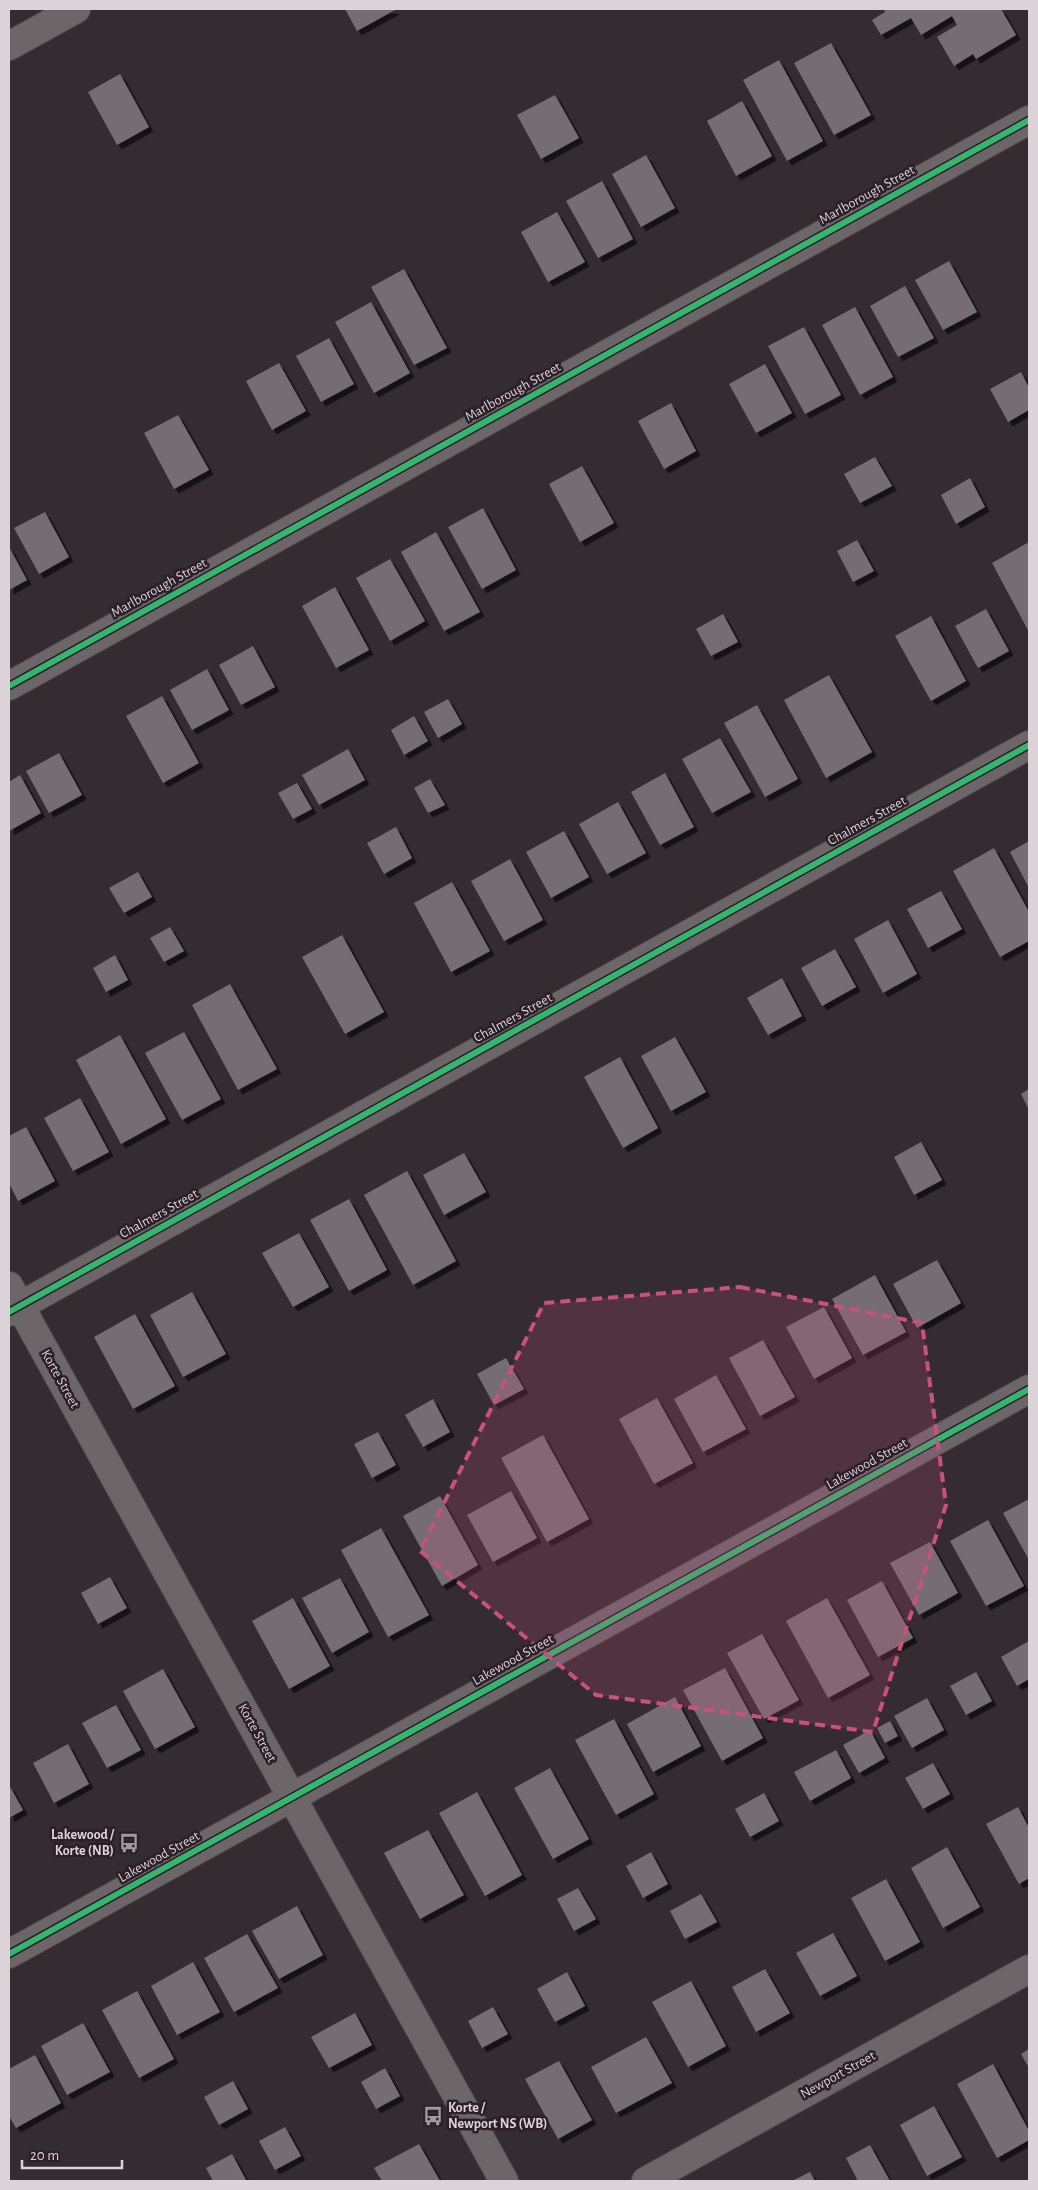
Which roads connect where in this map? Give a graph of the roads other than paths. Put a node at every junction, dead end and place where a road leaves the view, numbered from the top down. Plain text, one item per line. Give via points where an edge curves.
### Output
1 (76, 9) edge
2 (9, 46) edge
3 (1029, 120) edge
4 (9, 686) edge
5 (1029, 745) edge
6 (12, 1302) edge
7 (1029, 1389) edge
8 (292, 1797) junction
9 (9, 1954) edge
10 (1029, 1969) edge
11 (504, 2181) edge
12 (646, 2181) edge

1 - 2 street
3 - 4 street, Marlborough Street
5 - 6 street, Chalmers Street
6 - 8 street, Korte Street
7 - 8 street, Lakewood Street
8 - 9 street, Lakewood Street
8 - 11 street, Korte Street
10 - 12 street, Newport Street

